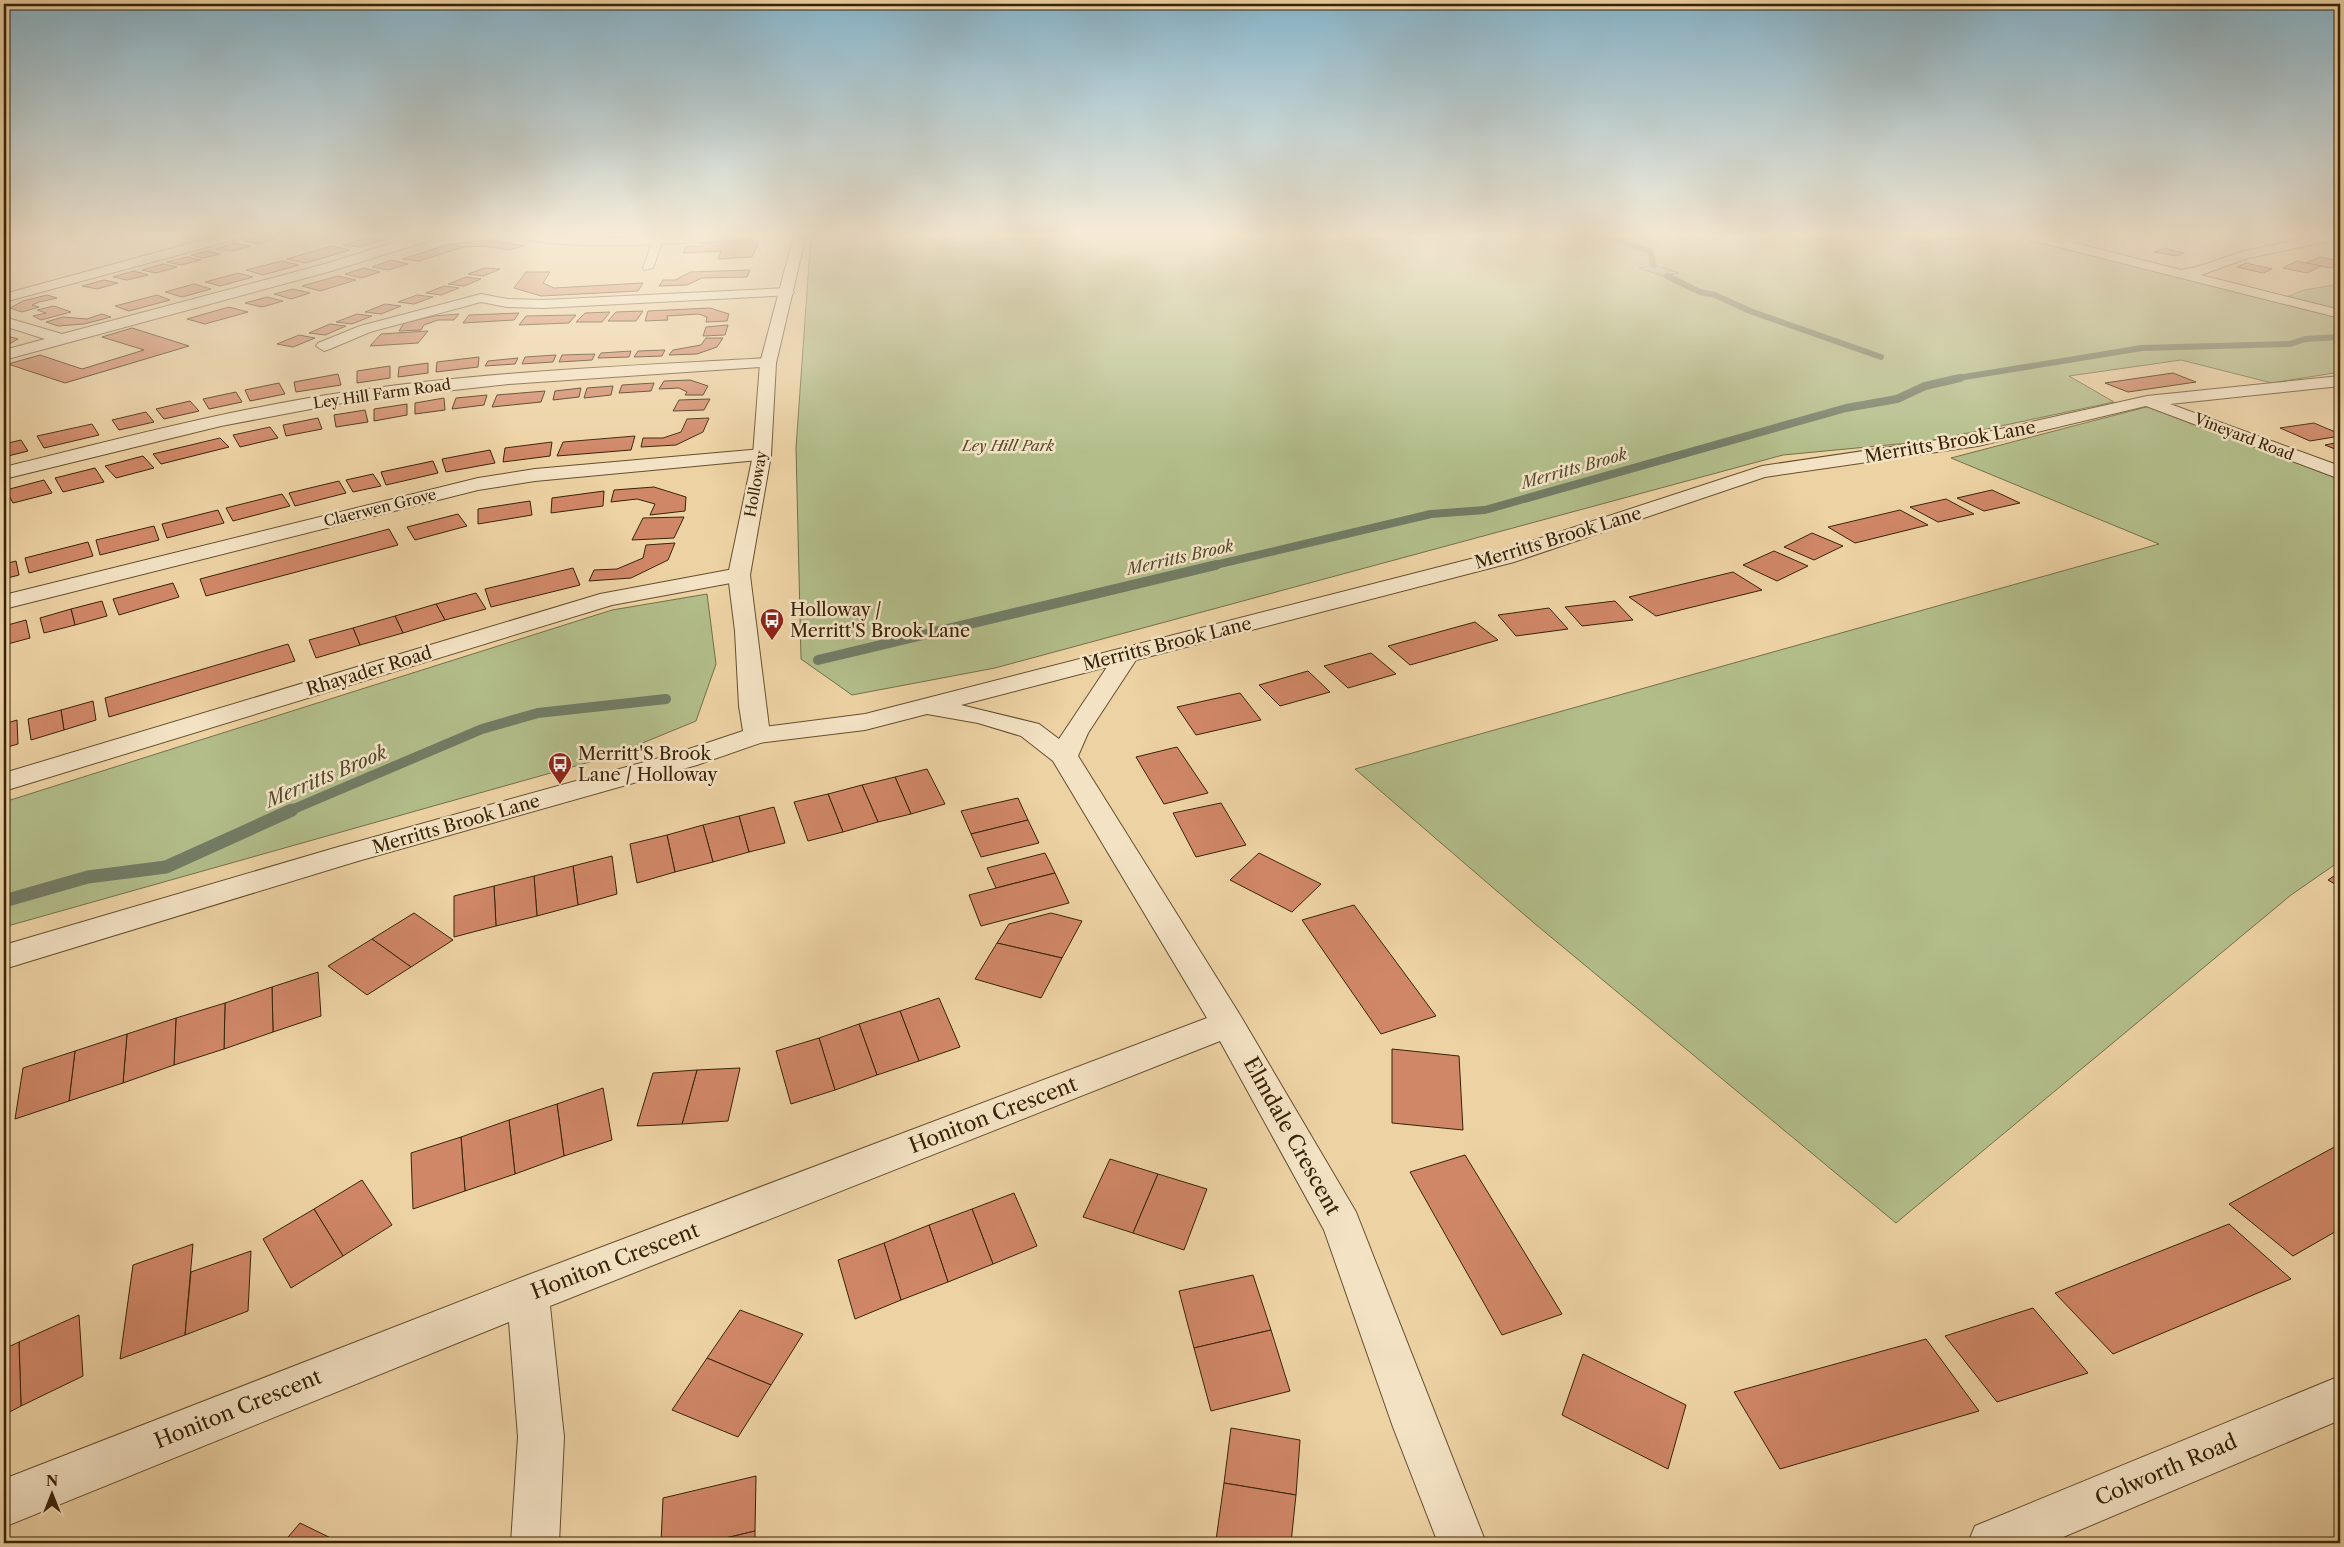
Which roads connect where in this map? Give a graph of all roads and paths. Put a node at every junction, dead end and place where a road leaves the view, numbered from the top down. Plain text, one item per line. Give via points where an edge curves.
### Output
1 (182, 307) edge
2 (447, 307) edge
3 (783, 307) edge
4 (2314, 307) edge
5 (2340, 314) edge
6 (4, 321) edge
7 (64, 340) junction
8 (324, 346) dead end
9 (4, 355) edge
10 (768, 363) junction
11 (2340, 381) edge
12 (2147, 401) junction
13 (762, 454) junction
14 (4, 472) edge
15 (2340, 473) edge
16 (739, 575) junction
17 (4, 602) edge
18 (1127, 655) junction
19 (926, 707) junction
20 (757, 735) junction
21 (1064, 756) junction
22 (4, 782) edge
23 (4, 956) edge
24 (1228, 1024) junction
25 (528, 1295) junction
26 (2340, 1398) edge
27 (4, 1503) edge
28 (535, 1543) edge
29 (1462, 1543) edge
30 (1992, 1543) edge

1 - 7 street
2 - 8 street via 365,329
3 - 10 street, Holloway
4 - 5 street
6 - 7 street
7 - 9 street
10 - 13 street, Holloway
10 - 14 street, Ley Hill Farm Road via 519,378 351,396 267,411
11 - 12 street, Merritts Brook Lane
12 - 15 street, Vineyard Road
12 - 18 street, Merritts Brook Lane via 1978,440 1762,472 1506,557
13 - 16 street, Holloway
13 - 17 street, Claerwen Grove via 535,475 478,484
16 - 20 street, Holloway
16 - 22 street, Rhayader Road via 608,599
18 - 19 street, Merritts Brook Lane
18 - 21 street via 1075,733
19 - 20 street, Merritts Brook Lane via 865,722
19 - 21 street, Elmdale Crescent via 980,716 1030,730
20 - 23 street, Merritts Brook Lane via 687,759 348,854
21 - 24 street, Elmdale Crescent
24 - 25 street, Honiton Crescent
24 - 29 street, Elmdale Crescent via 1342,1225
25 - 27 street, Honiton Crescent
25 - 28 street via 541,1437
26 - 30 street, Colworth Road

